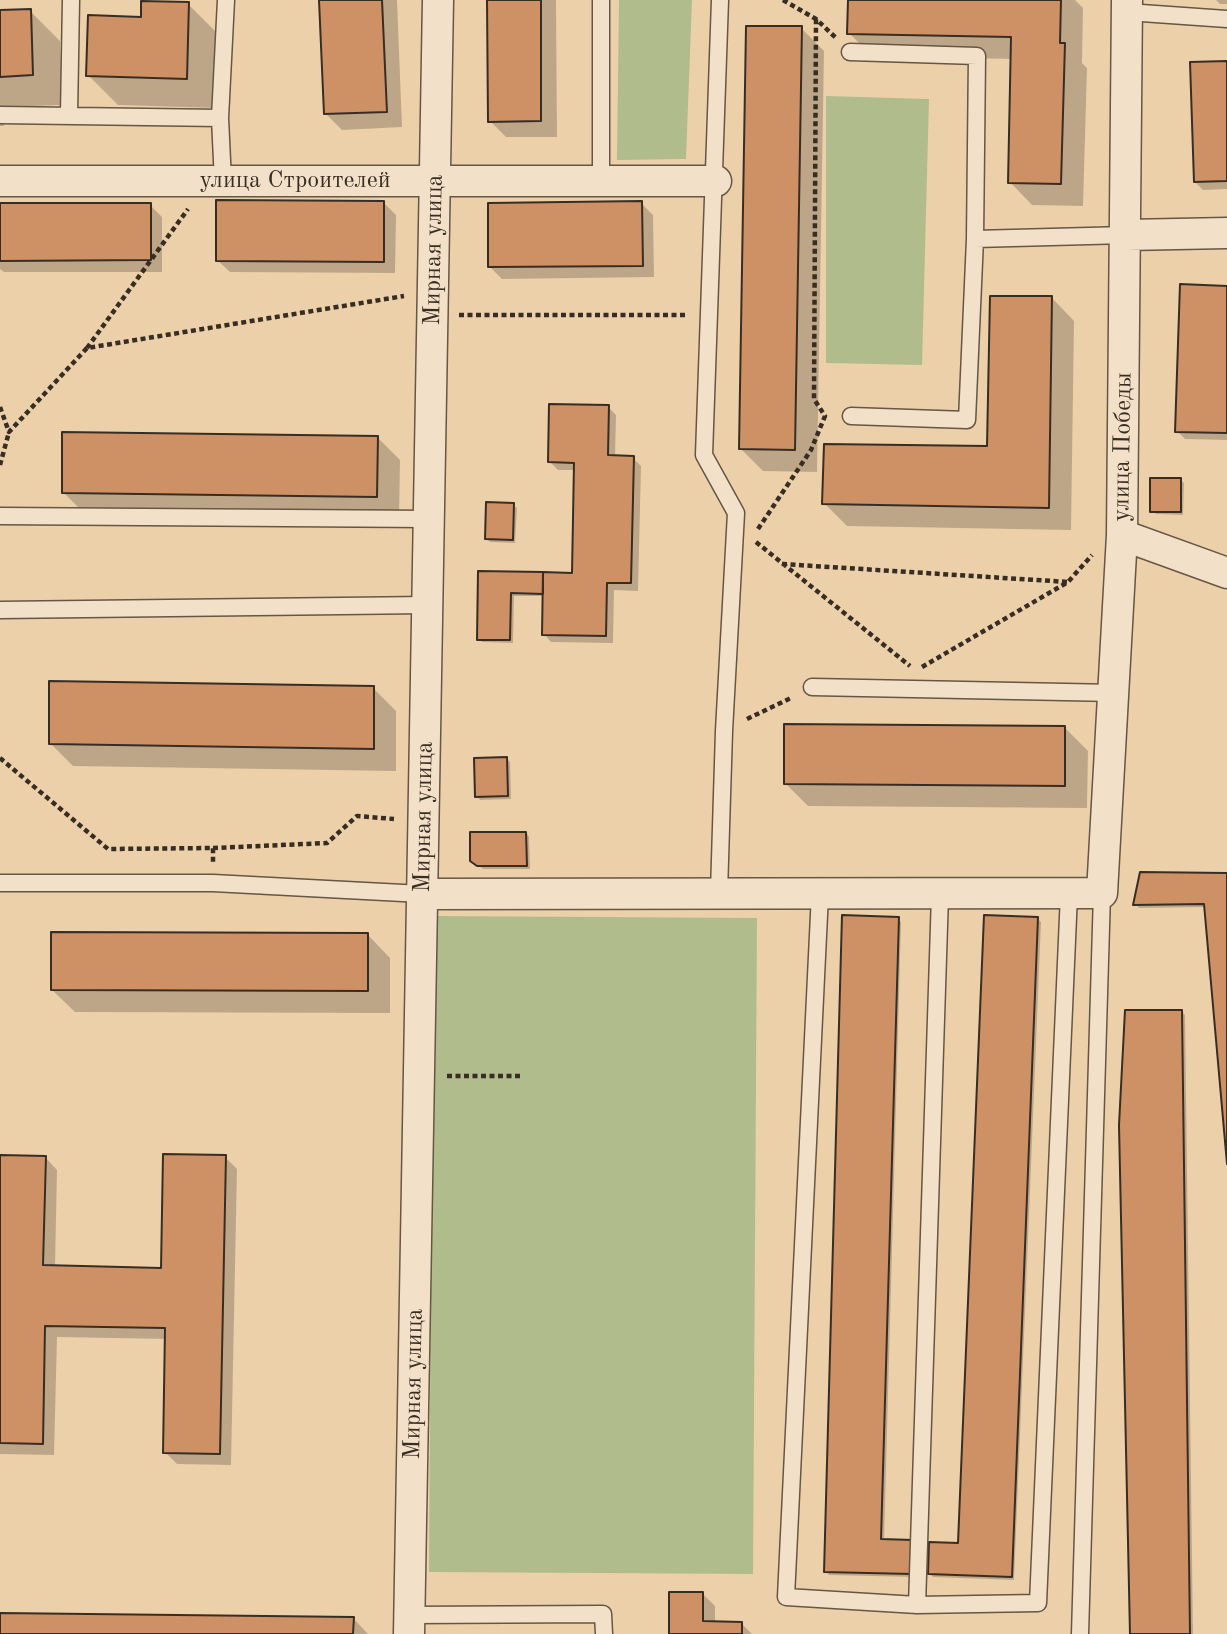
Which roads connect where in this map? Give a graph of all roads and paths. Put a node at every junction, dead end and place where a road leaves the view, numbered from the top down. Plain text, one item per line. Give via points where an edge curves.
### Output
1 (71, 0) edge
2 (226, 0) edge
3 (438, 0) edge
4 (601, 0) edge
5 (720, 0) edge
6 (783, 0) edge
7 (1127, 6) edge
8 (816, 19) junction
9 (1227, 19) edge
10 (850, 52) joint
11 (0, 115) edge
12 (69, 115) junction
13 (220, 118) junction
14 (0, 181) edge
15 (216, 181) junction
16 (716, 181) junction
17 (435, 182) junction
18 (601, 182) junction
19 (1227, 233) edge
20 (1127, 235) junction
21 (975, 239) junction
22 (433, 303) junction
23 (710, 315) junction
24 (87, 348) junction
25 (0, 407) edge
26 (851, 416) dead end
27 (9, 432) junction
28 (0, 465) edge
29 (0, 516) edge
30 (429, 519) junction
31 (1122, 535) junction
32 (1093, 553) dead end
33 (782, 564) junction
34 (1227, 573) edge
35 (1068, 582) junction
36 (427, 605) junction
37 (0, 610) edge
38 (812, 687) joint
39 (1115, 693) junction
40 (724, 731) junction
41 (0, 758) edge
42 (405, 819) dead end
43 (214, 848) junction
44 (0, 883) edge
45 (213, 883) junction
46 (719, 892) junction
47 (1102, 893) junction
48 (422, 894) junction
49 (820, 894) junction
50 (1069, 894) junction
51 (940, 895) junction
52 (445, 1076) dead end
53 (521, 1076) dead end
54 (917, 1605) junction
55 (410, 1624) edge
56 (604, 1634) edge
57 (1080, 1634) edge

1 - 12 lane
2 - 13 lane
3 - 17 street, Мирная улица
4 - 18 lane
5 - 16 lane
6 - 8 path
7 - 9 lane via 1193,19
7 - 20 street, улица Победы
8 - 10 path
8 - 33 path via 814,399 825,416 811,450 752,539
10 - 21 lane via 977,56
11 - 12 lane
12 - 13 lane
13 - 15 lane
14 - 15 street, улица Строителей
15 - 17 street, улица Строителей
15 - 24 path
16 - 18 street, улица Строителей
16 - 23 lane
17 - 18 street, улица Строителей
17 - 22 street, Мирная улица
19 - 20 street
20 - 21 lane
20 - 31 street, улица Победы
21 - 26 lane via 967,420
22 - 23 path
22 - 24 path
22 - 30 street, Мирная улица
23 - 40 lane via 704,455 736,513
24 - 27 path
25 - 27 path
27 - 28 path
29 - 30 lane
30 - 36 street, Мирная улица
31 - 34 street
31 - 39 street, улица Победы
32 - 35 path
33 - 35 path
33 - 35 path via 916,671
36 - 37 lane
36 - 48 street, Мирная улица
38 - 39 lane
38 - 40 path
39 - 47 street, улица Победы
40 - 46 lane
41 - 43 path via 108,849
42 - 43 path via 357,816 327,843
43 - 45 path
44 - 45 lane
45 - 48 lane
46 - 48 street
46 - 49 street
47 - 50 street
47 - 57 lane
48 - 55 street, Мирная улица
49 - 51 street
49 - 54 lane via 786,1597
50 - 51 street
50 - 54 lane via 1038,1603
51 - 54 lane
52 - 53 path
55 - 56 lane via 603,1614

